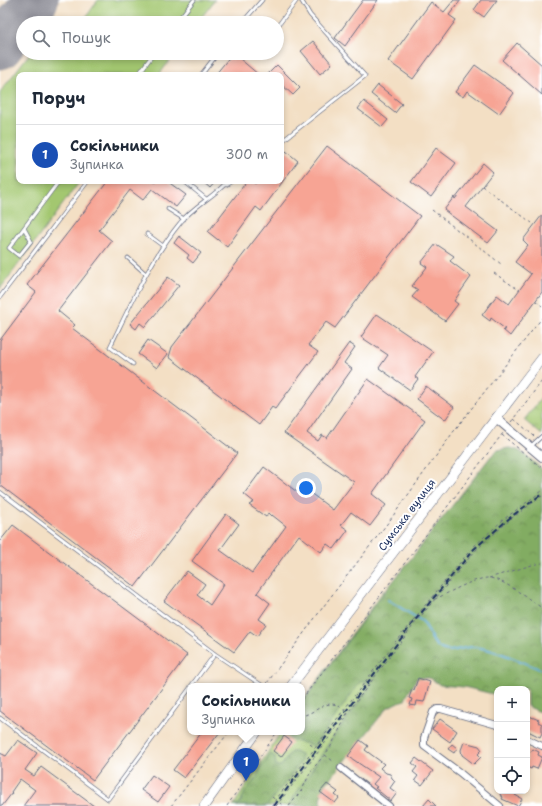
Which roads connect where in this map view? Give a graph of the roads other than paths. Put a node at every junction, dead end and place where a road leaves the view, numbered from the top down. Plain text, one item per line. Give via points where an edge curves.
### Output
1 (194, 0) edge
2 (262, 0) edge
3 (297, 0) edge
4 (301, 0) edge
5 (181, 16) edge
6 (248, 16) edge
7 (284, 18) edge
8 (149, 60) edge
9 (212, 60) edge
10 (140, 72) edge
11 (202, 72) edge
12 (284, 140) edge
13 (57, 184) edge
14 (86, 184) edge
15 (188, 184) edge
16 (225, 184) edge
17 (228, 184) edge
18 (220, 190) junction
19 (206, 199) junction
20 (168, 209) dead end
21 (184, 219) junction
22 (24, 228) junction
23 (147, 234) dead end
24 (163, 246) junction
25 (128, 258) dead end
26 (146, 274) junction
27 (0, 297) edge
28 (542, 358) edge
29 (133, 364) dead end
30 (496, 418) junction
31 (542, 436) edge
32 (530, 447) junction
33 (542, 458) edge
34 (0, 492) edge
35 (215, 654) junction
36 (194, 683) edge
37 (259, 683) edge
38 (293, 683) edge
39 (187, 692) edge
40 (0, 718) edge
41 (494, 724) edge
42 (255, 735) edge
43 (530, 740) edge
44 (542, 746) edge
45 (341, 768) dead end
46 (204, 806) edge
47 (389, 806) edge
48 (500, 806) edge

1 - 5 lane
2 - 6 lane
3 - 7 lane
4 - 12 lane via 310,15 365,76
8 - 10 lane
9 - 11 lane
13 - 22 lane
14 - 27 lane
15 - 19 lane
16 - 18 lane
17 - 18 lane
18 - 19 lane
19 - 21 lane
20 - 21 lane
21 - 24 lane
22 - 22 lane via 9,248 19,256 31,241
23 - 24 lane
24 - 26 lane
25 - 26 lane
26 - 29 lane via 110,347
28 - 30 main road, Сумська вулиця
30 - 32 main road
30 - 38 main road, Сумська вулиця
31 - 32 lane
32 - 33 main road
34 - 35 lane
35 - 36 lane
35 - 37 lane
39 - 40 lane via 108,798
41 - 48 street via 436,709 424,738 424,746
42 - 46 main road
43 - 44 street
45 - 47 street

